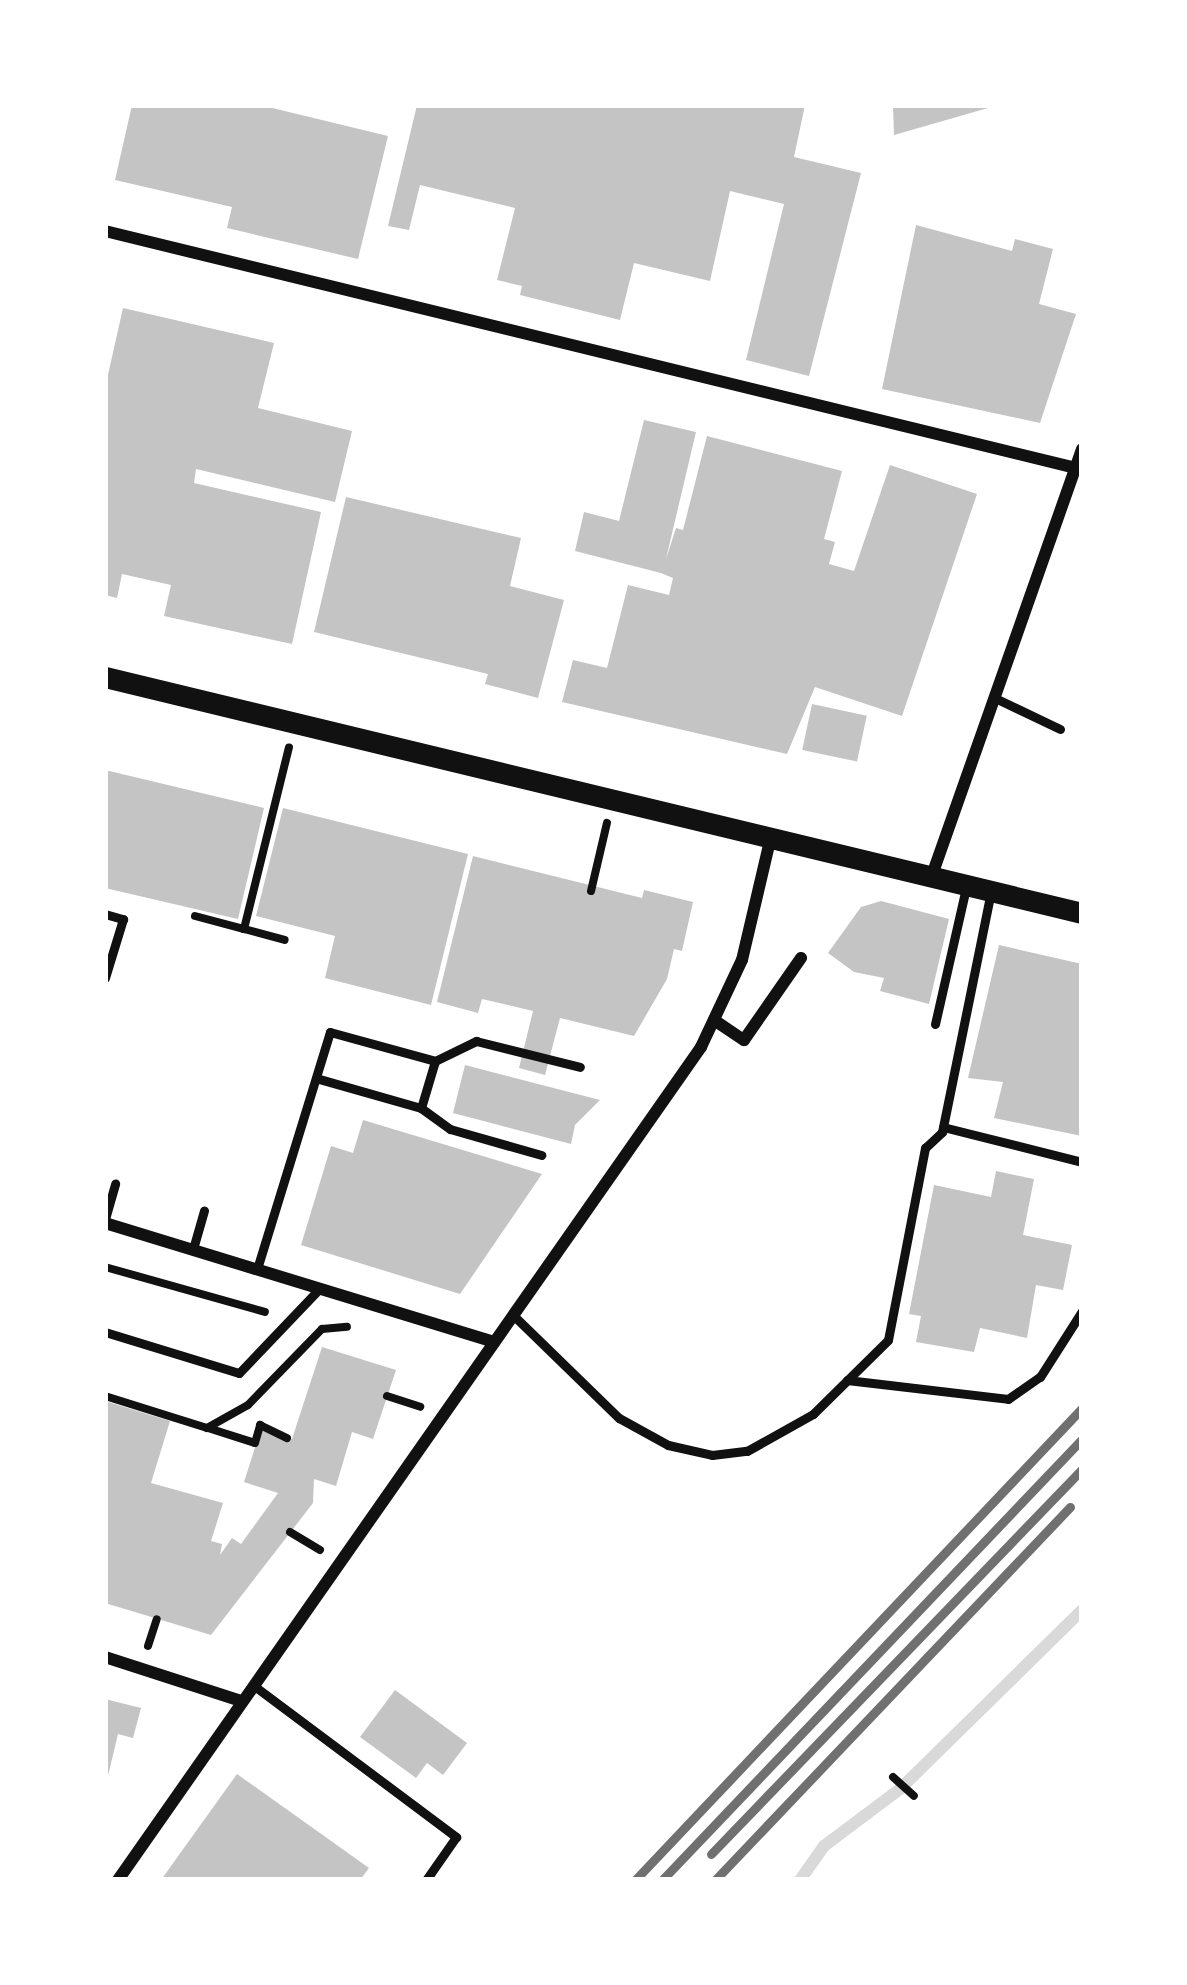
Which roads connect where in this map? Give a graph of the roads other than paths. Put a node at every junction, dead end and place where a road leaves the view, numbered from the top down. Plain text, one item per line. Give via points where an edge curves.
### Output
1 (105, 231) edge
2 (1082, 449) edge
3 (1076, 468) junction
4 (105, 677) edge
5 (995, 698) junction
6 (1060, 729) dead end
7 (772, 833) junction
8 (931, 879) junction
9 (966, 887) junction
10 (991, 892) junction
11 (1082, 913) edge
12 (105, 914) edge
13 (801, 958) dead end
14 (105, 978) edge
15 (714, 1020) junction
16 (935, 1024) dead end
17 (435, 1061) junction
18 (580, 1067) dead end
19 (316, 1078) junction
20 (421, 1108) junction
21 (943, 1127) junction
22 (541, 1155) dead end
23 (1082, 1162) edge
24 (116, 1183) dead end
25 (204, 1211) dead end
26 (105, 1221) edge
27 (193, 1250) junction
28 (257, 1269) junction
29 (320, 1288) junction
30 (1082, 1311) edge
31 (513, 1315) junction
32 (105, 1332) edge
33 (494, 1342) junction
34 (847, 1380) junction
35 (105, 1657) edge
36 (253, 1684) junction
37 (241, 1701) junction
38 (118, 1880) edge
39 (426, 1880) edge

1 - 3 street
2 - 3 street
3 - 5 street
4 - 7 street
5 - 6 lane
5 - 8 street
7 - 8 street
7 - 15 street via 742,960
8 - 9 street
9 - 10 street
9 - 16 lane
10 - 11 street
10 - 21 lane
12 - 14 lane via 122,919
13 - 15 street via 744,1040
15 - 31 street
17 - 18 lane via 476,1041
17 - 19 lane via 330,1032
17 - 20 lane
19 - 20 lane
19 - 28 lane
20 - 22 lane via 450,1129
21 - 23 lane
21 - 34 lane via 926,1148 888,1340
24 - 26 lane
25 - 27 lane
26 - 27 street
27 - 28 street
28 - 29 street
29 - 32 lane via 239,1373
29 - 33 street
30 - 34 lane via 1040,1377 1008,1399
31 - 33 street
31 - 34 lane via 620,1418 668,1445 712,1455 781,1439
33 - 36 street
35 - 37 street
36 - 37 street
36 - 39 lane via 456,1837
37 - 38 street

